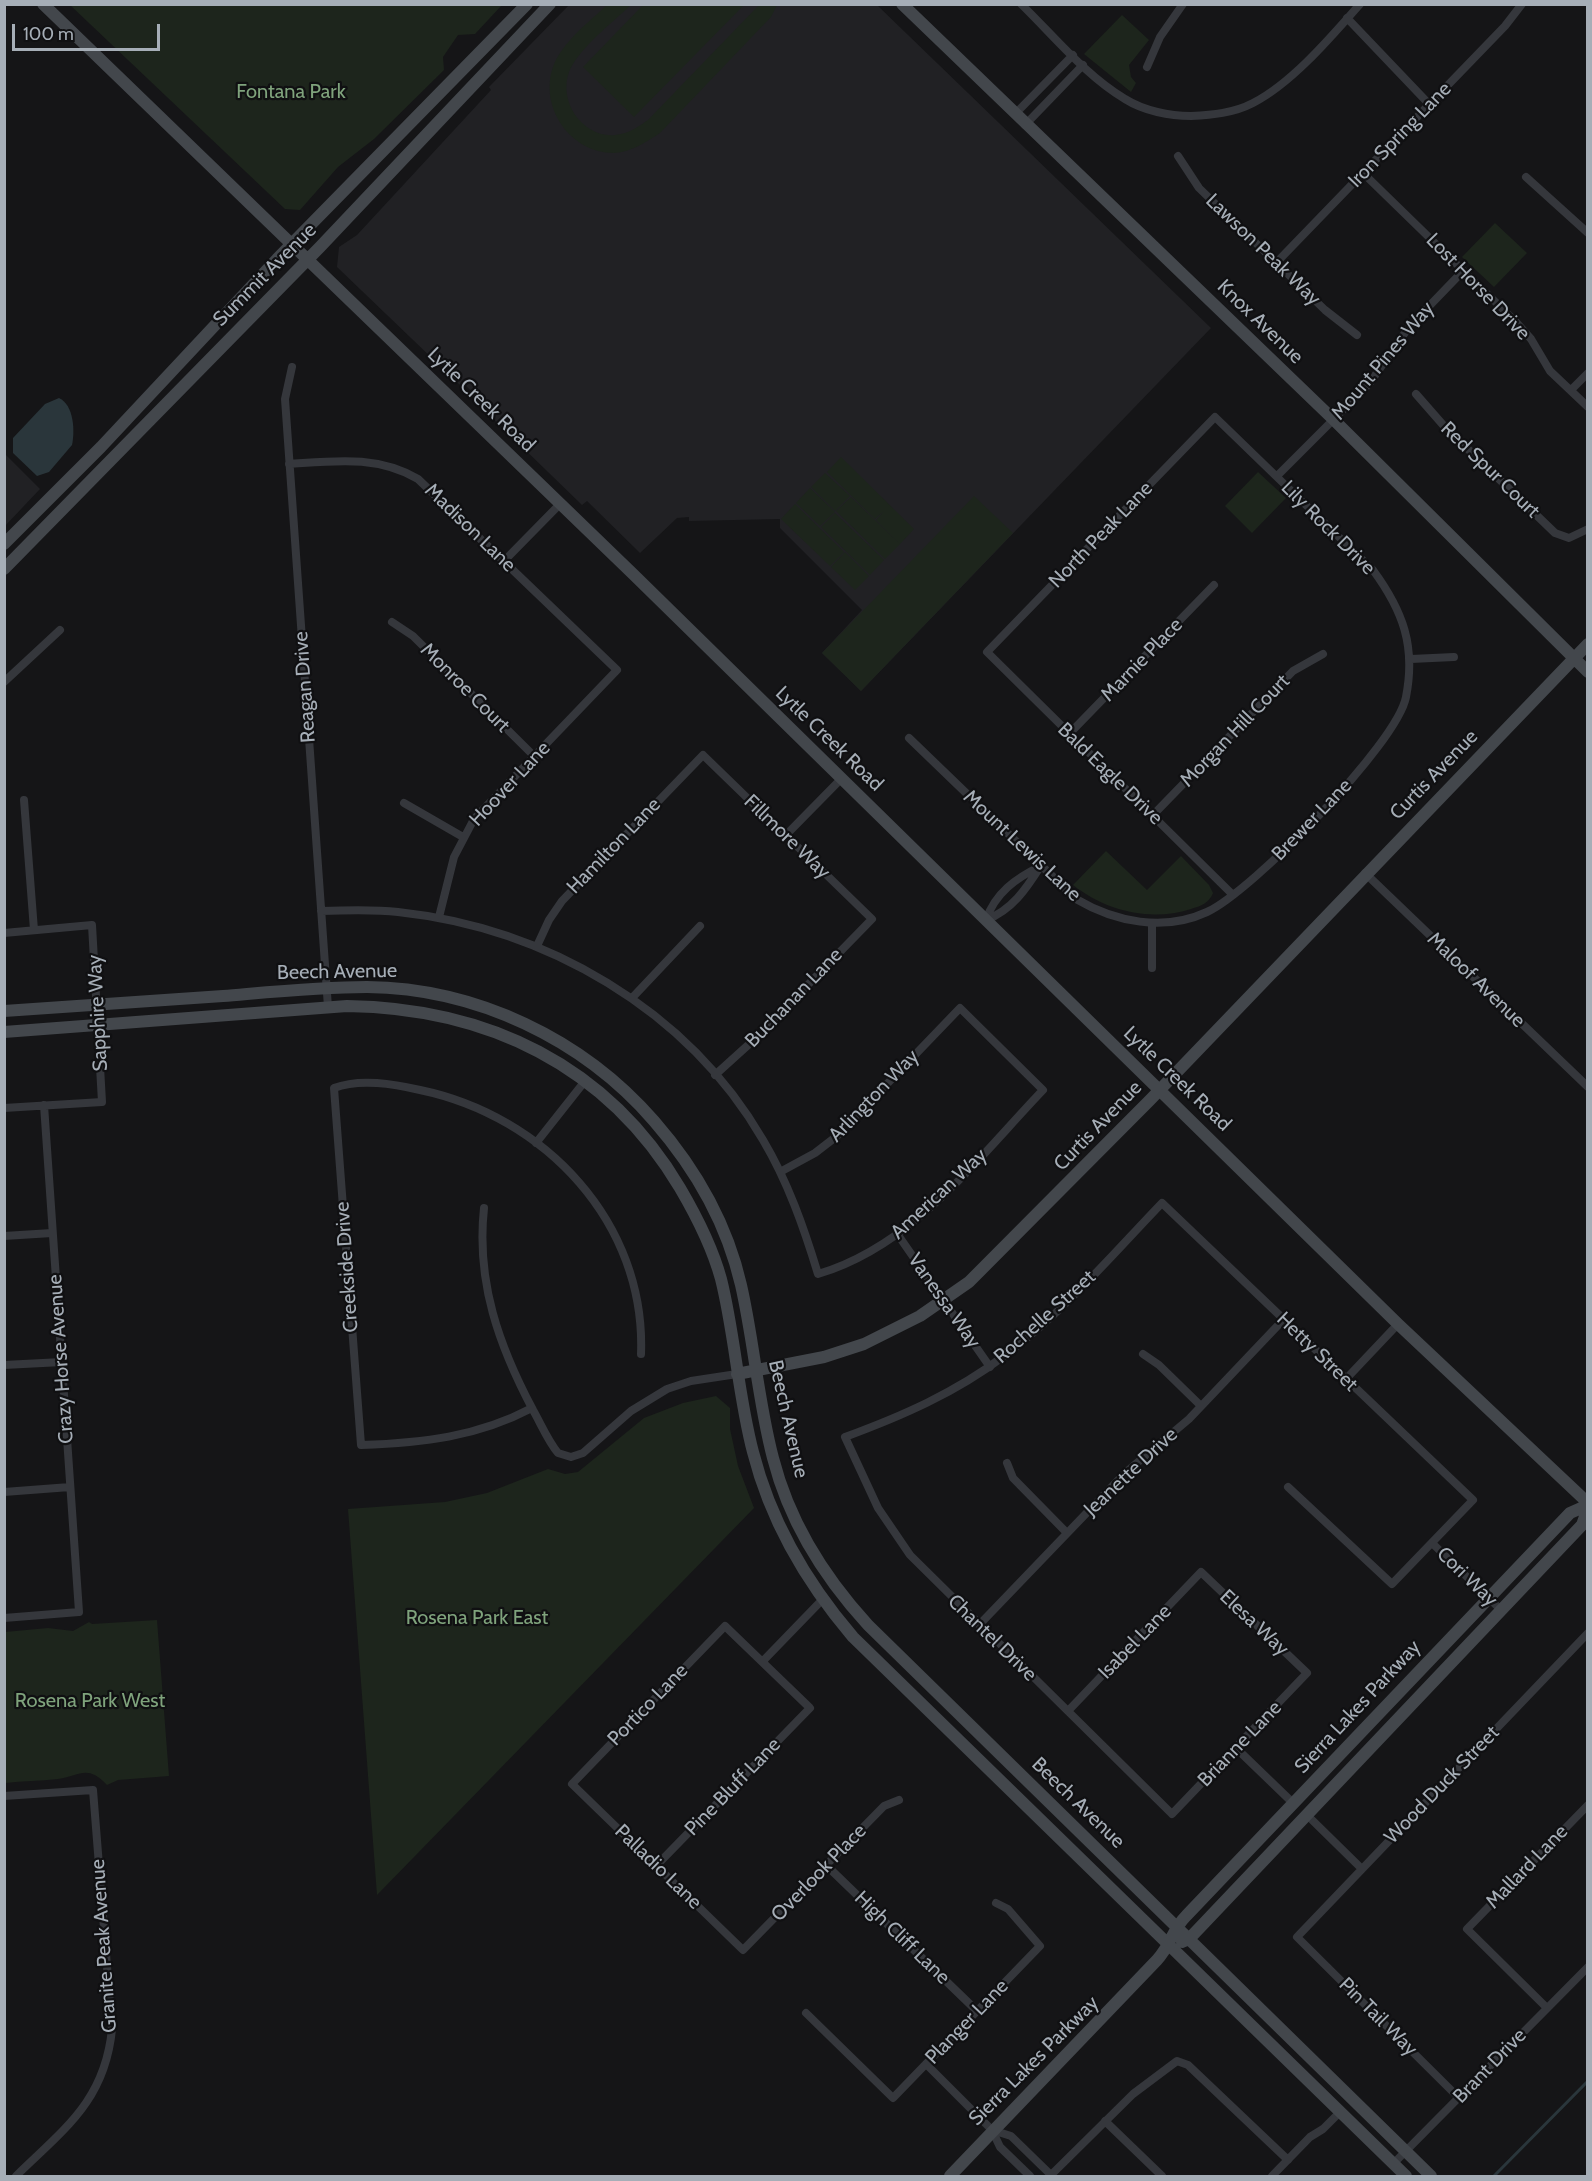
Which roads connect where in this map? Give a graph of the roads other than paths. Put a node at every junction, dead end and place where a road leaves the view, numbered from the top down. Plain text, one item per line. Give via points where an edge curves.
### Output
1 (43, 4) edge
2 (527, 4) edge
3 (550, 4) edge
4 (902, 4) edge
5 (1021, 4) edge
6 (1183, 4) edge
7 (1360, 4) edge
8 (1522, 4) edge
9 (1347, 18) junction
10 (1073, 55) junction
11 (1083, 65) junction
12 (1147, 67) dead end
13 (1429, 104) junction
14 (1015, 114) junction
15 (1025, 125) junction
16 (1178, 156) dead end
17 (1364, 173) junction
18 (1526, 177) dead end
19 (1587, 233) edge
20 (293, 244) junction
21 (308, 259) junction
22 (1276, 263) junction
23 (1463, 271) junction
24 (1357, 335) dead end
25 (292, 367) dead end
26 (1587, 373) edge
27 (1571, 390) junction
28 (1416, 394) dead end
29 (1587, 407) edge
30 (1215, 417) joint
31 (1334, 420) junction
32 (289, 464) junction
33 (1277, 476) junction
34 (560, 504) junction
35 (1587, 529) edge
36 (4, 544) edge
37 (504, 561) junction
38 (4, 569) edge
39 (1214, 585) dead end
40 (392, 622) dead end
41 (60, 630) dead end
42 (1587, 644) edge
43 (987, 652) joint
44 (1323, 654) dead end
45 (1454, 657) dead end
46 (1411, 658) junction
47 (1573, 658) junction
48 (617, 670) joint
49 (1587, 672) edge
50 (4, 682) edge
51 (1070, 734) junction
52 (909, 738) dead end
53 (703, 755) joint
54 (535, 757) junction
55 (842, 778) junction
56 (24, 800) dead end
57 (404, 803) dead end
58 (1153, 815) junction
59 (785, 836) junction
60 (463, 837) junction
61 (1041, 866) junction
62 (1365, 873) junction
63 (1233, 895) junction
64 (321, 911) junction
65 (440, 917) junction
66 (872, 919) joint
67 (986, 920) junction
68 (1152, 923) junction
69 (700, 926) dead end
70 (34, 930) junction
71 (4, 933) edge
72 (537, 946) junction
73 (1152, 968) dead end
74 (327, 988) junction
75 (632, 998) junction
76 (98, 1005) junction
77 (328, 1007) junction
78 (4, 1011) edge
79 (99, 1024) junction
80 (4, 1032) edge
81 (715, 1075) junction
82 (585, 1081) junction
83 (1587, 1087) edge
84 (1160, 1089) junction
85 (1043, 1090) joint
86 (44, 1105) junction
87 (4, 1108) edge
88 (536, 1143) junction
89 (780, 1172) junction
90 (1162, 1203) joint
91 (484, 1208) dead end
92 (52, 1233) junction
93 (898, 1235) junction
94 (4, 1236) edge
95 (944, 1301) junction
96 (1284, 1319) junction
97 (1398, 1324) junction
98 (641, 1354) dead end
99 (1143, 1354) dead end
100 (62, 1362) junction
101 (4, 1365) edge
102 (990, 1367) junction
103 (757, 1371) junction
104 (737, 1374) junction
105 (1345, 1380) junction
106 (1201, 1406) junction
107 (532, 1408) junction
108 (845, 1437) joint
109 (1007, 1463) dead end
110 (70, 1487) junction
111 (1288, 1487) dead end
112 (4, 1492) edge
113 (1587, 1505) edge
114 (1067, 1533) junction
115 (1432, 1543) junction
116 (1201, 1572) joint
117 (1488, 1598) junction
118 (822, 1600) junction
119 (1501, 1610) junction
120 (4, 1618) edge
121 (979, 1625) junction
122 (1587, 1634) edge
123 (762, 1662) junction
124 (1307, 1673) joint
125 (1068, 1711) junction
126 (1236, 1748) junction
127 (572, 1784) joint
128 (4, 1796) edge
129 (898, 1800) dead end
130 (1293, 1803) junction
131 (1587, 1805) edge
132 (1172, 1814) joint
133 (1307, 1815) junction
134 (826, 1865) junction
135 (656, 1866) junction
136 (1362, 1869) junction
137 (996, 1903) dead end
138 (1176, 1926) junction
139 (1297, 1937) joint
140 (1189, 1939) junction
141 (1170, 1946) junction
142 (743, 1950) joint
143 (1587, 1967) edge
144 (1547, 2008) junction
145 (977, 2011) junction
146 (806, 2013) dead end
147 (926, 2064) junction
148 (1459, 2098) junction
149 (1340, 2112) junction
150 (1105, 2121) junction
151 (992, 2130) junction
152 (1406, 2151) junction
153 (1288, 2160) junction
154 (1393, 2164) junction
155 (16, 2176) edge
156 (950, 2176) edge
157 (1030, 2176) edge
158 (1051, 2176) edge
159 (1161, 2176) edge
160 (1272, 2176) edge
161 (1406, 2176) edge
162 (1431, 2176) edge

1 - 20 street, Lytle Creek Road
2 - 20 street, Summit Avenue
3 - 21 street, Summit Avenue
4 - 14 street, Knox Avenue
5 - 10 street
6 - 12 street via 1160,37
7 - 9 street
8 - 13 street, Iron Spring Lane
9 - 11 street via 1288,77 1252,103 1214,115 1180,116 1127,101
9 - 13 street
10 - 11 street
10 - 14 street
11 - 15 street
13 - 17 street, Iron Spring Lane
14 - 15 street, Knox Avenue
15 - 31 street, Knox Avenue
16 - 22 street, Lawson Peak Way via 1199,188
17 - 22 street, Iron Spring Lane
17 - 23 street, Lost Horse Drive
18 - 19 street
20 - 21 street, Lytle Creek Road
20 - 36 street, Summit Avenue
21 - 34 street, Lytle Creek Road
21 - 38 street, Summit Avenue
22 - 24 street, Lawson Peak Way
23 - 27 street, Lost Horse Drive via 1523,329 1550,371
23 - 31 street, Mount Pines Way via 1409,327 1369,384
25 - 32 street, Reagan Drive via 285,399
26 - 27 street
27 - 29 street, Lost Horse Drive
28 - 35 street, Red Spur Court via 1549,527 1569,538
30 - 33 street, Lily Rock Drive
30 - 43 street, North Peak Lane
31 - 33 street, Mount Pines Way
31 - 47 street, Knox Avenue
32 - 37 street, Madison Lane via 357,460 404,471 433,491
32 - 64 street, Reagan Drive
33 - 46 street, Lily Rock Drive via 1384,584 1404,622
34 - 37 street
34 - 55 street, Lytle Creek Road
37 - 48 street, Madison Lane
39 - 51 street, Marnie Place
40 - 54 street, Monroe Court via 413,636
41 - 50 street
42 - 47 street, Curtis Avenue
43 - 51 street, Bald Eagle Drive
44 - 58 street, Morgan Hill Court via 1293,671
45 - 46 street
46 - 63 street, Brewer Lane via 1406,700 1376,754 1262,872
47 - 49 street, Knox Avenue
47 - 62 street, Curtis Avenue
48 - 54 street, Hoover Lane
51 - 58 street, Bald Eagle Drive
52 - 61 street, Mount Lewis Lane
53 - 59 street, Fillmore Way
53 - 72 street, Hamilton Lane via 562,901
54 - 60 street, Hoover Lane via 474,819
55 - 59 street
55 - 67 street, Lytle Creek Road
56 - 70 street
57 - 60 street
58 - 63 street, Bald Eagle Drive
59 - 66 street, Fillmore Way
60 - 65 street, Hoover Lane via 447,879
61 - 67 street via 1027,888 1002,914
61 - 67 street via 1017,878 992,903
61 - 68 street, Mount Lewis Lane via 1089,907 1126,920
62 - 83 street, Maloof Avenue
62 - 84 street, Curtis Avenue
63 - 68 street, Brewer Lane via 1207,912
64 - 65 street via 387,911
64 - 74 street, Reagan Drive
65 - 72 street
66 - 81 street, Buchanan Lane
67 - 84 street, Lytle Creek Road
68 - 73 street
69 - 75 street
70 - 71 street
70 - 76 street, Sapphire Way via 92,925
72 - 75 street
74 - 76 street, Beech Avenue
74 - 77 street, Reagan Drive
74 - 103 street, Beech Avenue via 409,990 486,1008 567,1046 619,1085 670,1139 713,1207 738,1274
75 - 81 street via 683,1041
76 - 78 street, Beech Avenue
76 - 79 street, Sapphire Way
77 - 79 street, Beech Avenue
77 - 82 street, Beech Avenue via 393,1006 480,1026 516,1040
79 - 80 street, Beech Avenue
79 - 86 street, Sapphire Way via 102,1102
81 - 89 street via 746,1114
82 - 88 street
82 - 104 street, Beech Avenue via 639,1131 666,1165 697,1217 721,1280
84 - 95 street, Curtis Avenue via 982,1271
84 - 97 street, Lytle Creek Road
85 - 89 street, Arlington Way via 960,1008 831,1142
85 - 93 street, American Way
86 - 87 street
86 - 92 street, Crazy Horse Avenue
88 - 98 street via 585,1190 624,1252 640,1308
88 - 107 street, Creekside Drive via 488,1114 437,1094 380,1084 334,1088 361,1445 459,1437
89 - 93 street, American Way via 819,1274 845,1265
90 - 96 street, Hetty Street
90 - 102 street, Rochelle Street via 1057,1311
91 - 107 street via 484,1261 492,1313 507,1358
92 - 94 street
92 - 100 street, Crazy Horse Avenue
93 - 95 street, Vanessa Way
95 - 102 street, Vanessa Way
95 - 103 street, Curtis Avenue via 864,1344
96 - 105 street, Hetty Street
96 - 106 street, Jeanette Drive
97 - 105 street
97 - 113 street, Lytle Creek Road
99 - 106 street
100 - 101 street
100 - 110 street, Crazy Horse Avenue
102 - 108 street, Rochelle Street via 922,1406
103 - 104 street, Curtis Avenue
103 - 138 street, Beech Avenue via 778,1476 793,1515 835,1588 868,1625
104 - 107 street, Curtis Avenue via 667,1389 631,1411 583,1453 566,1457 556,1451
104 - 118 street, Beech Avenue via 764,1491 781,1532
105 - 115 street, Hetty Street via 1473,1500
106 - 114 street, Jeanette Drive via 1125,1473
108 - 121 street, Chantel Drive via 892,1532 925,1572
109 - 114 street via 1013,1478
110 - 112 street
110 - 120 street, Crazy Horse Avenue via 79,1612
111 - 115 street via 1392,1584
113 - 117 street, Sierra Lakes Parkway via 1570,1514
113 - 119 street, Sierra Lakes Parkway via 1582,1526
114 - 121 street, Jeanette Drive
115 - 117 street, Cori Way
116 - 124 street, Elesa Way
116 - 125 street, Isabel Lane
117 - 119 street, Cori Way
117 - 130 street, Sierra Lakes Parkway
118 - 123 street
118 - 141 street, Beech Avenue via 854,1637
119 - 133 street, Sierra Lakes Parkway
121 - 125 street, Chantel Drive
122 - 136 street, Wood Duck Street
123 - 127 street, Portico Lane via 725,1626
123 - 135 street, Pine Bluff Lane via 810,1708
124 - 126 street, Brianne Lane
125 - 132 street, Chantel Drive
126 - 130 street
126 - 132 street, Brianne Lane
127 - 135 street, Palladio Lane
128 - 155 street, Granite Peak Avenue via 93,1790 110,1994 110,2047 96,2091
129 - 134 street, Overlook Place via 884,1806
130 - 138 street, Sierra Lakes Parkway
131 - 144 street, Mallard Lane via 1467,1929
133 - 136 street
133 - 140 street, Sierra Lakes Parkway
134 - 142 street, Overlook Place
134 - 145 street, High Cliff Lane
135 - 142 street, Palladio Lane
136 - 139 street, Wood Duck Street
137 - 145 street, Planger Lane via 1008,1909 1040,1946
138 - 140 street, Beech Avenue
138 - 141 street, Sierra Lakes Parkway
139 - 148 street, Pin Tail Way
140 - 141 street, Sierra Lakes Parkway
140 - 152 street, Beech Avenue
141 - 149 street, Beech Avenue
141 - 151 street, Sierra Lakes Parkway
143 - 144 street, Brant Drive
144 - 148 street, Brant Drive
145 - 147 street, Planger Lane
146 - 147 street, Planger Lane via 893,2098
147 - 151 street
148 - 152 street, Brant Drive
149 - 153 street
149 - 154 street, Beech Avenue
150 - 153 street via 1177,2061 1188,2065
150 - 158 street
150 - 159 street
151 - 156 street, Sierra Lakes Parkway
151 - 157 street via 1000,2147
151 - 158 street via 1011,2136
152 - 154 street, Brant Drive
152 - 162 street, Beech Avenue
153 - 160 street
154 - 161 street, Beech Avenue

